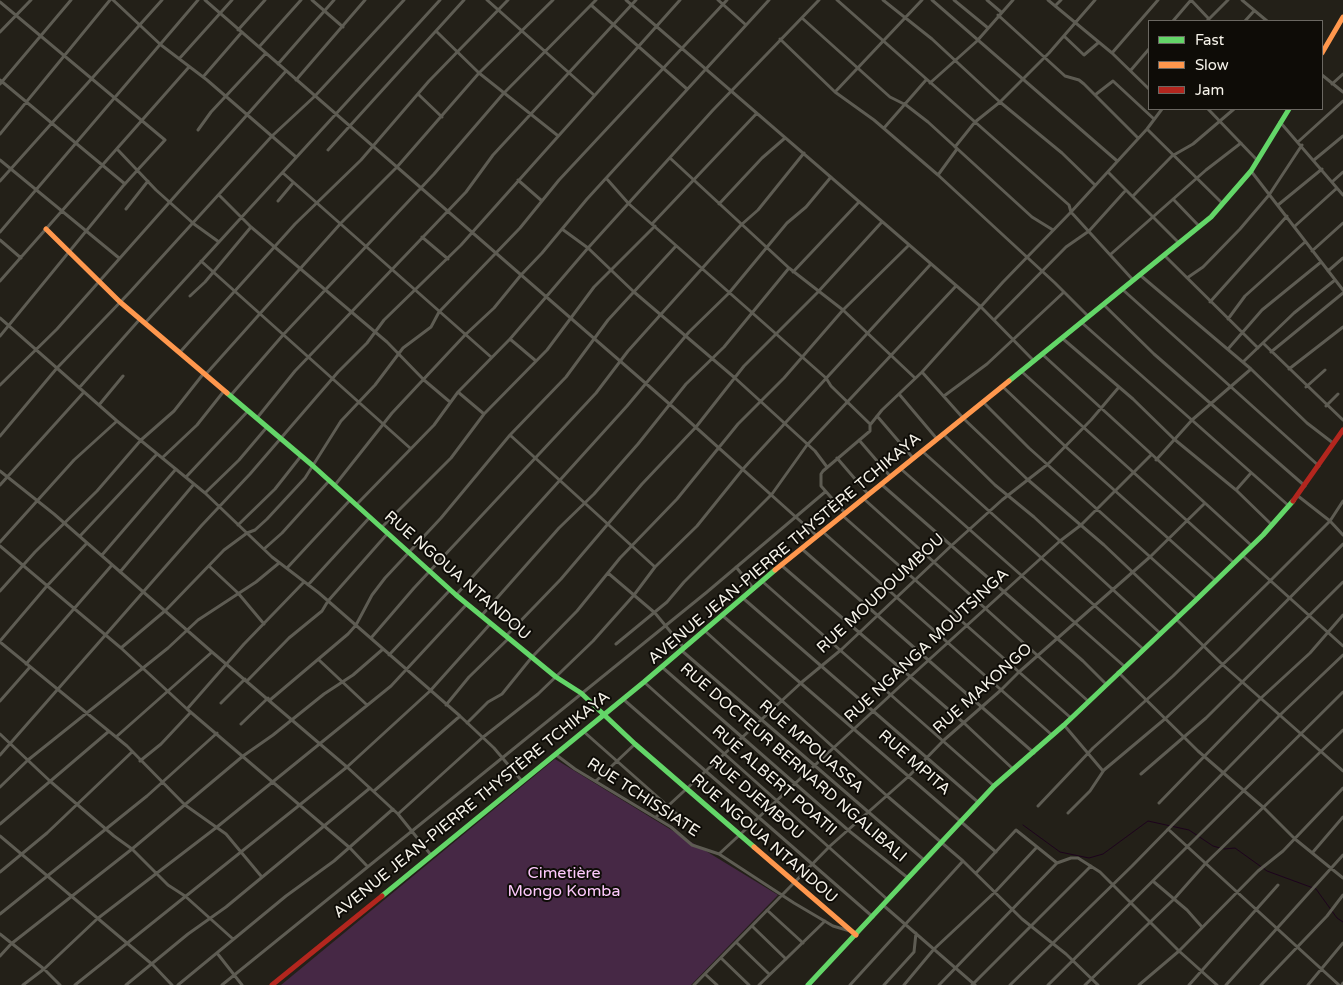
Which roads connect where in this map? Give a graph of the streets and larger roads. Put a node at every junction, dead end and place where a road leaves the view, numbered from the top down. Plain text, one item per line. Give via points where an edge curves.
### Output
1 (31, 0) edge
2 (71, 0) edge
3 (112, 0) edge
4 (162, 0) edge
5 (198, 0) edge
6 (205, 0) edge
7 (232, 0) edge
8 (265, 0) edge
9 (301, 0) edge
10 (312, 0) edge
11 (334, 0) edge
12 (365, 0) edge
13 (404, 0) edge
14 (440, 0) edge
15 (464, 0) edge
16 (488, 0) edge
17 (508, 0) edge
18 (553, 0) edge
19 (596, 0) edge
20 (626, 0) edge
21 (636, 0) edge
22 (680, 0) edge
23 (718, 0) edge
24 (727, 0) edge
25 (769, 0) edge
26 (837, 0) edge
27 (882, 0) edge
28 (922, 0) edge
29 (932, 0) edge
30 (954, 0) edge
31 (988, 0) edge
32 (1013, 0) edge
33 (1048, 0) edge
34 (1061, 0) edge
35 (1095, 0) edge
36 (1158, 0) edge
37 (1191, 0) edge
38 (1228, 0) edge
39 (1242, 0) edge
40 (816, 1) edge
41 (0, 2) edge
42 (723, 4) junction
43 (591, 5) junction
44 (632, 5) junction
45 (1055, 6) junction
46 (498, 10) junction
47 (324, 11) junction
48 (1254, 11) junction
49 (219, 12) junction
50 (1000, 14) junction
51 (15, 15) junction
52 (1343, 17) edge
53 (802, 18) junction
54 (905, 18) junction
55 (1174, 20) edge
56 (1208, 20) edge
57 (1246, 20) edge
58 (1266, 20) edge
59 (1075, 23) junction
60 (615, 24) junction
61 (141, 25) junction
62 (657, 25) junction
63 (746, 25) junction
64 (343, 27) junction
65 (988, 28) junction
66 (240, 31) junction
67 (523, 31) junction
68 (0, 32) edge
69 (437, 32) junction
70 (40, 36) junction
71 (1064, 36) junction
72 (780, 39) junction
73 (882, 41) junction
74 (977, 41) junction
75 (1098, 42) junction
76 (161, 45) junction
77 (639, 45) junction
78 (258, 47) junction
79 (683, 48) junction
80 (546, 50) junction
81 (1148, 50) edge
82 (457, 51) junction
83 (1323, 51) edge
84 (266, 53) junction
85 (1112, 53) junction
86 (64, 56) junction
87 (1045, 57) junction
88 (180, 58) junction
89 (955, 60) junction
90 (278, 64) junction
91 (190, 67) junction
92 (858, 67) junction
93 (663, 68) junction
94 (706, 69) junction
95 (1131, 70) junction
96 (286, 71) junction
97 (570, 71) junction
98 (479, 73) junction
99 (1343, 74) edge
100 (1323, 76) edge
101 (203, 77) junction
102 (92, 79) junction
103 (296, 80) junction
104 (1022, 80) junction
105 (928, 81) junction
106 (1, 82) edge
107 (1332, 84) junction
108 (1148, 86) edge
109 (687, 89) junction
110 (731, 92) junction
111 (834, 92) junction
112 (1343, 92) edge
113 (418, 94) junction
114 (503, 94) junction
115 (594, 95) junction
116 (1095, 95) junction
117 (226, 96) junction
118 (315, 96) junction
119 (114, 99) junction
120 (1343, 101) edge
121 (27, 102) junction
122 (1000, 102) junction
123 (906, 105) junction
124 (1161, 110) edge
125 (1209, 110) edge
126 (1233, 110) edge
127 (1288, 110) edge
128 (757, 113) junction
129 (336, 115) junction
130 (531, 115) junction
131 (249, 116) junction
132 (442, 117) junction
133 (1154, 119) junction
134 (1221, 120) junction
135 (141, 121) junction
136 (975, 122) junction
137 (1280, 122) junction
138 (52, 123) junction
139 (349, 126) junction
140 (884, 128) junction
141 (1147, 129) junction
142 (198, 130) dead end
143 (0, 134) edge
144 (558, 135) junction
145 (272, 136) junction
146 (1343, 136) edge
147 (785, 138) junction
148 (1138, 138) junction
149 (1299, 140) junction
150 (1242, 143) junction
151 (77, 144) junction
152 (1302, 145) junction
153 (372, 147) junction
154 (956, 148) junction
155 (117, 149) junction
156 (328, 150) dead end
157 (804, 154) junction
158 (1174, 155) junction
159 (296, 157) junction
160 (670, 158) junction
161 (0, 160) edge
162 (1116, 160) junction
163 (1257, 160) junction
164 (1314, 160) junction
165 (102, 166) junction
166 (397, 167) junction
167 (11, 169) junction
168 (1322, 169) junction
169 (138, 170) junction
170 (1251, 171) junction
171 (283, 172) junction
172 (1108, 172) junction
173 (1343, 172) edge
174 (938, 175) junction
175 (831, 177) junction
176 (606, 178) junction
177 (1198, 178) junction
178 (518, 180) junction
179 (694, 180) junction
180 (0, 181) edge
181 (148, 181) junction
182 (1332, 182) junction
183 (293, 183) junction
184 (125, 184) junction
185 (1095, 185) junction
186 (1337, 188) junction
187 (421, 189) junction
188 (1126, 190) junction
189 (36, 191) junction
190 (219, 195) junction
191 (1269, 195) junction
192 (1343, 195) edge
193 (1132, 196) junction
194 (1173, 199) junction
195 (278, 201) dead end
196 (542, 201) junction
197 (171, 202) junction
198 (316, 202) junction
199 (859, 202) junction
200 (629, 204) junction
201 (719, 204) junction
202 (1223, 204) junction
203 (1278, 205) junction
204 (126, 209) dead end
205 (447, 210) junction
206 (62, 211) junction
207 (1071, 212) junction
208 (1154, 216) junction
209 (1287, 216) junction
210 (240, 217) junction
211 (1343, 222) edge
212 (341, 223) junction
213 (881, 223) junction
214 (194, 224) junction
215 (741, 224) junction
216 (654, 225) junction
217 (1199, 226) junction
218 (1295, 226) junction
219 (251, 227) junction
220 (46, 229) junction
221 (562, 229) junction
222 (1053, 230) junction
223 (88, 231) junction
224 (1089, 231) junction
225 (0, 232) edge
226 (472, 232) junction
227 (422, 237) junction
228 (0, 240) edge
229 (219, 242) junction
230 (1305, 242) junction
231 (1179, 243) junction
232 (276, 246) junction
233 (368, 246) junction
234 (676, 246) junction
235 (908, 246) junction
236 (766, 247) junction
237 (588, 248) junction
238 (71, 251) junction
239 (1312, 251) junction
240 (496, 254) junction
241 (1111, 254) junction
242 (1164, 256) junction
243 (21, 258) junction
244 (119, 258) junction
245 (1027, 258) junction
246 (1343, 258) edge
247 (448, 259) junction
248 (201, 261) junction
249 (1320, 262) junction
250 (930, 265) junction
251 (703, 268) junction
252 (790, 268) junction
253 (301, 269) junction
254 (392, 269) junction
255 (612, 269) junction
256 (1042, 271) junction
257 (1328, 271) junction
258 (213, 272) junction
259 (793, 272) junction
260 (521, 275) junction
261 (1140, 275) junction
262 (1187, 278) junction
263 (99, 280) junction
264 (1335, 280) junction
265 (0, 281) edge
266 (1133, 281) junction
267 (956, 286) junction
268 (413, 289) junction
269 (1122, 289) junction
270 (326, 290) junction
271 (1343, 291) edge
272 (634, 292) junction
273 (729, 292) junction
274 (1064, 292) junction
275 (235, 293) junction
276 (818, 293) junction
277 (190, 296) dead end
278 (546, 298) junction
279 (120, 302) junction
280 (1210, 302) junction
281 (1103, 304) junction
282 (981, 307) junction
283 (842, 310) junction
284 (349, 312) junction
285 (439, 312) junction
286 (260, 314) junction
287 (660, 314) junction
288 (753, 314) junction
289 (1088, 316) junction
290 (0, 318) edge
291 (570, 318) junction
292 (140, 319) junction
293 (1228, 319) junction
294 (994, 320) junction
295 (1081, 322) junction
296 (145, 323) junction
297 (9, 327) junction
298 (1343, 327) edge
299 (375, 332) junction
300 (1241, 333) junction
301 (776, 334) junction
302 (867, 334) junction
303 (283, 335) junction
304 (686, 335) junction
305 (0, 336) edge
306 (466, 336) junction
307 (1062, 338) junction
308 (510, 339) junction
309 (594, 340) junction
310 (1013, 340) junction
311 (1263, 343) junction
312 (1258, 348) junction
313 (35, 349) junction
314 (1228, 349) junction
315 (181, 351) junction
316 (399, 352) junction
317 (1271, 352) junction
318 (1042, 354) junction
319 (891, 355) junction
320 (307, 357) junction
321 (491, 357) junction
322 (802, 357) junction
323 (712, 359) junction
324 (1034, 360) junction
325 (536, 361) junction
326 (620, 361) junction
327 (1243, 362) junction
328 (57, 368) junction
329 (1251, 369) junction
330 (1289, 369) junction
331 (1325, 370) dead end
332 (1021, 371) junction
333 (922, 372) junction
334 (205, 374) junction
335 (123, 376) dead end
336 (333, 378) junction
337 (735, 378) junction
338 (826, 378) junction
339 (915, 378) junction
340 (424, 380) junction
341 (646, 384) junction
342 (0, 385) edge
343 (1002, 386) junction
344 (1231, 386) junction
345 (1306, 386) junction
346 (1119, 387) junction
347 (79, 388) junction
348 (225, 390) junction
349 (84, 392) junction
350 (458, 392) junction
351 (899, 394) junction
352 (1338, 394) dead end
353 (231, 395) junction
354 (944, 396) junction
355 (360, 401) junction
356 (760, 401) junction
357 (450, 402) junction
358 (847, 402) junction
359 (983, 402) junction
360 (1211, 403) junction
361 (669, 404) junction
362 (99, 405) junction
363 (1326, 406) junction
364 (1101, 408) junction
365 (248, 410) junction
366 (484, 414) junction
367 (877, 416) junction
368 (257, 418) junction
369 (963, 418) junction
370 (117, 420) junction
371 (1192, 420) junction
372 (1343, 420) edge
373 (384, 422) junction
374 (784, 424) junction
375 (870, 425) junction
376 (267, 426) junction
377 (1084, 426) junction
378 (696, 427) junction
379 (1343, 430) edge
380 (943, 434) junction
381 (510, 435) junction
382 (0, 436) edge
383 (281, 438) junction
384 (937, 439) junction
385 (1174, 439) junction
386 (141, 440) junction
387 (859, 440) junction
388 (1333, 443) junction
389 (808, 445) junction
390 (719, 447) junction
391 (1066, 447) junction
392 (410, 448) junction
393 (922, 451) junction
394 (157, 454) junction
395 (1151, 455) junction
396 (301, 456) junction
397 (162, 458) junction
398 (536, 458) junction
399 (837, 458) junction
400 (913, 458) junction
401 (1156, 460) junction
402 (1048, 464) junction
403 (312, 465) junction
404 (827, 467) junction
405 (1319, 467) junction
406 (176, 469) junction
407 (743, 469) junction
408 (901, 469) junction
409 (0, 471) edge
410 (1251, 473) junction
411 (1133, 474) junction
412 (186, 477) junction
413 (890, 477) junction
414 (7, 478) junction
415 (1027, 479) junction
416 (329, 481) junction
417 (560, 481) junction
418 (194, 484) junction
419 (881, 484) junction
420 (0, 485) edge
421 (335, 486) junction
422 (1305, 486) junction
423 (1236, 490) junction
424 (1116, 491) junction
425 (825, 492) junction
426 (205, 493) junction
427 (772, 494) junction
428 (1008, 495) junction
429 (1298, 496) junction
430 (866, 497) junction
431 (351, 499) junction
432 (38, 501) junction
433 (1343, 501) edge
434 (357, 504) junction
435 (584, 504) junction
436 (1204, 504) junction
437 (1290, 506) junction
438 (220, 507) junction
439 (1096, 510) junction
440 (989, 512) junction
441 (844, 514) junction
442 (796, 516) junction
443 (370, 517) junction
444 (1188, 521) junction
445 (1330, 521) junction
446 (64, 523) junction
447 (238, 525) junction
448 (608, 525) junction
449 (1081, 525) junction
450 (1272, 525) junction
451 (382, 527) junction
452 (970, 529) junction
453 (823, 532) junction
454 (247, 533) junction
455 (388, 533) junction
456 (1343, 535) edge
457 (80, 536) junction
458 (817, 536) junction
459 (1168, 538) junction
460 (1060, 541) junction
461 (0, 542) edge
462 (87, 543) junction
463 (1343, 544) edge
464 (632, 545) junction
465 (0, 546) edge
466 (951, 546) junction
467 (1252, 546) junction
468 (264, 549) junction
469 (802, 549) junction
470 (408, 552) junction
471 (102, 555) junction
472 (1150, 556) junction
473 (1243, 556) junction
474 (1041, 558) junction
475 (934, 562) junction
476 (279, 563) junction
477 (1234, 564) junction
478 (23, 565) junction
479 (112, 565) junction
480 (209, 566) junction
481 (781, 566) junction
482 (655, 567) junction
483 (736, 567) junction
484 (287, 568) junction
485 (120, 572) junction
486 (430, 572) junction
487 (1132, 572) junction
488 (608, 573) junction
489 (1022, 575) junction
490 (914, 580) junction
491 (1216, 581) junction
492 (1270, 581) junction
493 (763, 582) junction
494 (1343, 582) edge
495 (306, 583) junction
496 (46, 586) junction
497 (754, 589) junction
498 (450, 590) junction
499 (1112, 590) junction
500 (0, 591) edge
501 (144, 593) junction
502 (1004, 593) junction
503 (238, 594) junction
504 (456, 595) junction
505 (634, 595) junction
506 (1291, 597) junction
507 (896, 598) junction
508 (744, 599) junction
509 (1197, 599) junction
510 (328, 601) junction
511 (467, 604) junction
512 (1095, 605) junction
513 (73, 608) junction
514 (166, 610) junction
515 (985, 610) junction
516 (655, 613) junction
517 (1310, 614) junction
518 (482, 615) junction
519 (877, 615) junction
520 (1343, 615) edge
521 (723, 616) junction
522 (1177, 617) junction
523 (491, 623) junction
524 (1073, 623) junction
525 (264, 624) junction
526 (356, 625) junction
527 (664, 625) junction
528 (968, 626) junction
529 (188, 630) junction
530 (705, 631) junction
531 (1328, 632) junction
532 (859, 633) junction
533 (1160, 633) junction
534 (106, 635) junction
535 (371, 638) junction
536 (507, 638) junction
537 (1056, 638) junction
538 (0, 641) edge
539 (616, 644) dead end
540 (948, 644) junction
541 (1205, 645) junction
542 (1343, 646) edge
543 (121, 648) junction
544 (1142, 648) junction
545 (683, 649) junction
546 (842, 649) junction
547 (383, 650) junction
548 (212, 652) junction
549 (389, 655) junction
550 (1343, 655) edge
551 (1038, 656) junction
552 (532, 657) junction
553 (319, 660) junction
554 (928, 660) junction
555 (26, 664) junction
556 (225, 664) junction
557 (1223, 665) junction
558 (1124, 666) junction
559 (30, 667) junction
560 (662, 667) junction
561 (821, 667) junction
562 (142, 669) junction
563 (407, 671) junction
564 (1019, 672) junction
565 (1118, 672) junction
566 (556, 677) junction
567 (910, 677) junction
568 (246, 680) junction
569 (1243, 681) junction
570 (342, 682) junction
571 (644, 682) junction
572 (802, 682) junction
573 (1106, 684) junction
574 (57, 688) junction
575 (1001, 690) junction
576 (168, 691) junction
577 (430, 691) junction
578 (1343, 692) edge
579 (581, 693) junction
580 (892, 695) junction
581 (623, 698) junction
582 (1261, 698) junction
583 (269, 699) junction
584 (1147, 700) junction
585 (0, 701) edge
586 (782, 702) junction
587 (1089, 702) junction
588 (221, 703) dead end
589 (367, 705) junction
590 (446, 705) junction
591 (982, 706) junction
592 (189, 710) junction
593 (873, 711) junction
594 (87, 714) junction
595 (1280, 714) junction
596 (602, 715) junction
597 (460, 716) junction
598 (1071, 718) junction
599 (1166, 718) junction
600 (291, 720) junction
601 (761, 721) junction
602 (467, 723) junction
603 (964, 723) junction
604 (240, 724) dead end
605 (1064, 725) junction
606 (855, 729) junction
607 (1343, 730) edge
608 (582, 731) junction
609 (108, 732) junction
610 (217, 733) junction
611 (0, 734) edge
612 (1302, 734) junction
613 (1053, 736) junction
614 (116, 737) junction
615 (743, 737) junction
616 (1185, 737) junction
617 (482, 738) junction
618 (944, 740) junction
619 (12, 742) junction
620 (318, 743) junction
621 (635, 744) junction
622 (835, 748) junction
623 (1322, 751) junction
624 (132, 752) junction
625 (1034, 753) junction
626 (1089, 753) junction
627 (554, 754) junction
628 (0, 755) edge
629 (724, 755) junction
630 (1204, 755) junction
631 (243, 756) junction
632 (501, 756) junction
633 (927, 758) junction
634 (28, 760) junction
635 (140, 761) junction
636 (616, 762) junction
637 (814, 766) junction
638 (348, 767) junction
639 (1013, 769) junction
640 (1343, 770) edge
641 (1103, 771) junction
642 (707, 772) junction
643 (1223, 772) junction
644 (1142, 774) dead end
645 (909, 776) junction
646 (521, 780) junction
647 (596, 781) junction
648 (51, 782) junction
649 (272, 782) junction
650 (161, 783) junction
651 (795, 784) junction
652 (994, 786) junction
653 (0, 787) edge
654 (1343, 788) edge
655 (372, 789) junction
656 (688, 789) junction
657 (1243, 790) junction
658 (886, 795) junction
659 (776, 800) junction
660 (979, 803) junction
661 (1159, 803) dead end
662 (77, 804) junction
663 (185, 805) junction
664 (299, 805) junction
665 (668, 805) junction
666 (1038, 806) dead end
667 (1264, 808) junction
668 (393, 809) junction
669 (868, 812) junction
670 (1068, 813) dead end
671 (398, 814) junction
672 (1343, 817) edge
673 (656, 818) junction
674 (759, 818) junction
675 (962, 822) junction
676 (687, 823) dead end
677 (0, 824) edge
678 (324, 826) junction
679 (217, 827) junction
680 (1167, 828) junction
681 (106, 829) junction
682 (411, 830) junction
683 (848, 830) junction
684 (740, 835) junction
685 (0, 836) edge
686 (1295, 839) junction
687 (942, 843) junction
688 (830, 846) junction
689 (1037, 847) junction
690 (1187, 847) junction
691 (350, 848) junction
692 (132, 849) junction
693 (241, 851) junction
694 (996, 852) junction
695 (1312, 852) junction
696 (23, 853) junction
697 (719, 854) junction
698 (431, 855) junction
699 (1343, 855) edge
700 (925, 861) junction
701 (963, 861) junction
702 (1057, 863) junction
703 (811, 864) junction
704 (1205, 864) junction
705 (367, 866) junction
706 (1091, 866) junction
707 (1332, 868) junction
708 (0, 872) edge
709 (976, 873) junction
710 (157, 874) junction
711 (48, 875) junction
712 (261, 876) junction
713 (908, 878) junction
714 (1343, 878) edge
715 (794, 881) junction
716 (1154, 882) junction
717 (1112, 884) junction
718 (1278, 885) dead end
719 (994, 892) junction
720 (1237, 893) junction
721 (1343, 895) edge
722 (73, 896) junction
723 (185, 896) junction
724 (782, 896) junction
725 (1174, 899) junction
726 (888, 900) junction
727 (1131, 904) junction
728 (882, 905) junction
729 (767, 910) junction
730 (1012, 910) junction
731 (1258, 910) junction
732 (0, 914) edge
733 (873, 917) junction
734 (210, 918) junction
735 (97, 919) junction
736 (825, 921) junction
737 (1150, 922) junction
738 (906, 924) junction
739 (752, 926) junction
740 (1031, 927) junction
741 (1202, 927) junction
742 (1277, 928) junction
743 (851, 931) junction
744 (916, 932) junction
745 (0, 934) edge
746 (856, 936) junction
747 (233, 939) junction
748 (736, 942) junction
749 (125, 943) junction
750 (803, 943) junction
751 (1343, 943) edge
752 (11, 944) junction
753 (1052, 944) junction
754 (1298, 947) junction
755 (934, 949) junction
756 (1179, 951) junction
757 (217, 953) junction
758 (0, 956) edge
759 (721, 958) junction
760 (786, 959) junction
761 (1073, 960) junction
762 (153, 965) junction
763 (954, 967) junction
764 (1320, 968) junction
765 (44, 969) junction
766 (1201, 972) junction
767 (705, 974) junction
768 (769, 974) junction
769 (234, 975) junction
770 (1092, 978) junction
771 (974, 984) edge
772 (1341, 984) edge
773 (23, 985) edge
774 (60, 985) edge
775 (75, 985) edge
776 (126, 985) edge
777 (172, 985) edge
778 (178, 985) edge
779 (222, 985) edge
780 (242, 985) edge
781 (272, 985) edge
782 (694, 985) edge
783 (717, 985) edge
784 (749, 985) edge
785 (759, 985) edge
786 (808, 985) edge
787 (850, 985) edge
788 (884, 985) edge
789 (904, 985) edge
790 (939, 985) edge
791 (1010, 985) edge
792 (1048, 985) edge
793 (1085, 985) edge
794 (1098, 985) edge
795 (1139, 985) edge
796 (1189, 985) edge
797 (1217, 985) edge
798 (1226, 985) edge
799 (1261, 985) edge
800 (1308, 985) edge

1 - 51 street
2 - 70 street
3 - 61 street
3 - 86 street
4 - 61 street
5 - 76 street
6 - 49 street
7 - 49 street
8 - 66 street
9 - 78 street
10 - 47 street
11 - 47 street
12 - 64 street
13 - 118 street
14 - 129 street
15 - 69 street
16 - 46 street
17 - 46 street
18 - 67 street
19 - 43 street
20 - 44 street
21 - 44 street
22 - 62 street
23 - 42 street
24 - 42 street
25 - 63 street
26 - 73 street
27 - 54 street
28 - 54 street
29 - 74 street
30 - 65 street
31 - 50 street
32 - 50 street
33 - 45 street
34 - 45 street
35 - 59 street
36 - 85 street
37 - 55 street
37 - 56 street
38 - 56 street
39 - 48 street
40 - 53 street
41 - 51 street
42 - 63 street
42 - 79 street
43 - 60 street
43 - 80 street
44 - 60 street
44 - 62 street
45 - 59 street
46 - 67 street
46 - 82 street
47 - 64 street
47 - 90 street
48 - 57 street
48 - 58 street
49 - 66 street
49 - 88 street
50 - 65 street
50 - 87 street
51 - 68 street
51 - 70 street
52 - 83 street
53 - 72 street
53 - 92 street
54 - 73 street
54 - 89 street
59 - 71 street
59 - 75 street
60 - 77 street
60 - 97 street
61 - 76 street
61 - 102 street
62 - 77 street
62 - 79 street
63 - 94 street
64 - 103 street
65 - 74 street
66 - 78 street
66 - 101 street
67 - 80 street
67 - 98 street
69 - 82 street
69 - 139 street
70 - 86 street
70 - 106 street
71 - 75 street via 1084,55
71 - 87 street
72 - 110 street
72 - 111 street
73 - 92 street
73 - 105 street
74 - 89 street
74 - 104 street
75 - 85 street
76 - 88 street
76 - 119 street
77 - 93 street
77 - 115 street
78 - 84 street
79 - 93 street
79 - 94 street
80 - 97 street
80 - 114 street
81 - 95 street
82 - 98 street
82 - 113 street
84 - 90 street
84 - 117 street
85 - 95 street
86 - 102 street
86 - 121 street
87 - 104 street
87 - 116 street via 1065,76 1079,80
88 - 91 street
89 - 105 street
89 - 122 street
90 - 96 street
91 - 101 street
91 - 135 street
92 - 111 street
92 - 123 street via 890,97
93 - 109 street
93 - 196 street
94 - 109 street
94 - 110 street
95 - 108 street
96 - 103 street
96 - 131 street
97 - 115 street
97 - 130 street
98 - 114 street
98 - 132 street
99 - 107 street
100 - 107 street
101 - 117 street
102 - 119 street
102 - 138 street
103 - 118 street
104 - 122 street
104 - 162 street
105 - 123 street
105 - 136 street
106 - 121 street
107 - 112 street
109 - 176 street
110 - 128 street
110 - 160 street
111 - 140 street
113 - 132 street
113 - 153 street
114 - 130 street
114 - 187 street
115 - 144 street
116 - 133 street via 1113,81
116 - 148 street
117 - 131 street
117 - 142 street
118 - 129 street
118 - 145 street
119 - 135 street
119 - 151 street
120 - 149 street
121 - 138 street
121 - 143 street
122 - 136 street
122 - 185 street
123 - 140 street
123 - 154 street
124 - 133 street
125 - 134 street
126 - 134 street
127 - 137 street, AVENUE JEAN-PIERRE THYSTÈRE TCHIKAYA
128 - 147 street
128 - 179 street
129 - 139 street
129 - 159 street
130 - 144 street
130 - 205 street
131 - 145 street
131 - 197 street
132 - 166 street
133 - 141 street
134 - 150 street
134 - 158 street via 1193,144
135 - 155 street
135 - 169 street via 165,140
136 - 154 street
136 - 207 street via 1069,205
137 - 149 street
137 - 163 street, AVENUE JEAN-PIERRE THYSTÈRE TCHIKAYA
138 - 151 street
138 - 167 street
139 - 153 street
139 - 156 street
140 - 174 street
141 - 148 street
141 - 158 street
144 - 178 street
145 - 159 street
145 - 190 street
146 - 164 street
147 - 157 street
147 - 201 street
148 - 162 street
149 - 152 street
150 - 163 street
150 - 177 street
151 - 165 street
151 - 189 street
152 - 164 street
152 - 191 street
153 - 166 street
153 - 198 street
154 - 174 street
154 - 222 street via 1032,217
155 - 165 street
155 - 169 street
157 - 175 street
157 - 215 street via 758,210
158 - 177 street
158 - 193 street
159 - 171 street
160 - 179 street
160 - 200 street
161 - 167 street
162 - 172 street
163 - 170 street, AVENUE JEAN-PIERRE THYSTÈRE TCHIKAYA
164 - 168 street
165 - 184 street
165 - 206 street
166 - 187 street
166 - 212 street
167 - 180 street
167 - 189 street
168 - 182 street
168 - 203 street
169 - 181 street
169 - 184 street
170 - 191 street
170 - 202 street, AVENUE JEAN-PIERRE THYSTÈRE TCHIKAYA
171 - 183 street
171 - 210 street
172 - 185 street
172 - 188 street
173 - 182 street
174 - 245 street
175 - 199 street
175 - 236 street
176 - 200 street
176 - 221 street
177 - 194 street
177 - 202 street
178 - 196 street
178 - 226 street
179 - 201 street
179 - 216 street
181 - 197 street
181 - 204 street
182 - 186 street
183 - 195 street
183 - 198 street
184 - 223 street
185 - 207 street
186 - 192 street
186 - 218 street
187 - 205 street
187 - 233 street
188 - 193 street
188 - 224 street
189 - 206 street
189 - 225 street
190 - 210 street
190 - 214 street
191 - 203 street
191 - 262 street via 1221,249
193 - 208 street
194 - 208 street
194 - 217 street
196 - 240 street
197 - 214 street
197 - 244 street
198 - 212 street
198 - 232 street
199 - 213 street
199 - 259 street
200 - 216 street
200 - 237 street
201 - 215 street
202 - 217 street, AVENUE JEAN-PIERRE THYSTÈRE TCHIKAYA
203 - 209 street
205 - 226 street
205 - 227 street
206 - 220 street
206 - 223 street
207 - 222 street
207 - 224 street
208 - 231 street
208 - 241 street
209 - 218 street
209 - 280 street
210 - 219 street
210 - 229 street
211 - 239 street
212 - 233 street
212 - 253 street
213 - 235 street
213 - 276 street
214 - 229 street
214 - 279 street
215 - 236 street
215 - 251 street
216 - 234 street
216 - 255 street
217 - 231 street, AVENUE JEAN-PIERRE THYSTÈRE TCHIKAYA
218 - 230 street
219 - 232 street
219 - 258 street
220 - 238 street, RUE NGOUA NTANDOU
220 - 243 street
221 - 237 street
221 - 260 street
222 - 245 street
223 - 238 street
223 - 244 street
224 - 241 street
224 - 256 street via 1066,247
226 - 240 street
226 - 247 street
227 - 247 street
227 - 254 street
228 - 243 street
229 - 248 street
230 - 239 street
230 - 293 street via 1245,296
231 - 242 street, AVENUE JEAN-PIERRE THYSTÈRE TCHIKAYA
232 - 253 street
232 - 275 street
233 - 254 street
233 - 270 street
234 - 251 street
234 - 272 street
235 - 250 street
235 - 283 street
236 - 252 street
236 - 273 street
237 - 255 street
237 - 278 street
238 - 263 street, RUE NGOUA NTANDOU
238 - 297 street
239 - 249 street
240 - 260 street
240 - 285 street
241 - 266 street
242 - 261 street, AVENUE JEAN-PIERRE THYSTÈRE TCHIKAYA
242 - 262 street
243 - 265 street
244 - 263 street
245 - 256 street
245 - 282 street
246 - 257 street
247 - 268 street
248 - 258 street
248 - 296 street
249 - 257 street
249 - 300 street via 1262,310
250 - 267 street
250 - 302 street
251 - 273 street
251 - 287 street
252 - 259 street
252 - 288 street
253 - 270 street
253 - 286 street
254 - 268 street
254 - 284 street
255 - 272 street
255 - 291 street
256 - 274 street
256 - 294 street
257 - 264 street
258 - 275 street
258 - 277 street
259 - 276 street
260 - 278 street
260 - 306 street
261 - 266 street, AVENUE JEAN-PIERRE THYSTÈRE TCHIKAYA
261 - 314 street
262 - 280 street
263 - 279 street, RUE NGOUA NTANDOU
263 - 313 street via 57,329
264 - 271 street
264 - 311 street
266 - 269 street, AVENUE JEAN-PIERRE THYSTÈRE TCHIKAYA
267 - 282 street
267 - 319 street
268 - 285 street
268 - 299 street
269 - 281 street, AVENUE JEAN-PIERRE THYSTÈRE TCHIKAYA
269 - 344 street
270 - 284 street
270 - 303 street
271 - 317 street
272 - 287 street
272 - 309 street
273 - 288 street
273 - 304 street
274 - 289 street
274 - 310 street
275 - 286 street
275 - 315 street
276 - 283 street
276 - 301 street
278 - 291 street
278 - 308 street
279 - 292 street, RUE NGOUA NTANDOU
279 - 328 street
280 - 293 street
281 - 289 street, AVENUE JEAN-PIERRE THYSTÈRE TCHIKAYA
281 - 360 street
282 - 294 street
282 - 333 street
283 - 302 street
283 - 322 street
284 - 299 street
284 - 320 street
285 - 306 street
285 - 316 street via 431,327
286 - 303 street
286 - 334 street
287 - 304 street
287 - 326 street
288 - 301 street
288 - 323 street
289 - 295 street, AVENUE JEAN-PIERRE THYSTÈRE TCHIKAYA
290 - 297 street
291 - 309 street
291 - 325 street
292 - 296 street, RUE NGOUA NTANDOU
292 - 347 street
293 - 300 street
294 - 310 street
295 - 307 street, AVENUE JEAN-PIERRE THYSTÈRE TCHIKAYA
295 - 371 street
296 - 315 street, RUE NGOUA NTANDOU
297 - 305 street
297 - 313 street
298 - 330 street
299 - 316 street
299 - 336 street
300 - 312 street
300 - 314 street
301 - 322 street
301 - 337 street
302 - 319 street
302 - 338 street
303 - 320 street
303 - 353 street
304 - 323 street
304 - 341 street
306 - 321 street
306 - 340 street
307 - 318 street, AVENUE JEAN-PIERRE THYSTÈRE TCHIKAYA
307 - 346 street
308 - 321 street
308 - 325 street
309 - 326 street
309 - 381 street via 566,377
310 - 324 street
310 - 354 street
311 - 312 street
311 - 317 street
312 - 327 street
313 - 328 street
313 - 342 street
314 - 327 street
315 - 334 street, RUE NGOUA NTANDOU
316 - 340 street
316 - 355 street
317 - 330 street
318 - 324 street, AVENUE JEAN-PIERRE THYSTÈRE TCHIKAYA
318 - 364 street
319 - 339 street
319 - 358 street
320 - 336 street
320 - 368 street
321 - 350 street
322 - 338 street
322 - 356 street
323 - 337 street
323 - 361 street
324 - 332 street, AVENUE JEAN-PIERRE THYSTÈRE TCHIKAYA
325 - 366 street
326 - 341 street
326 - 398 street via 596,393
327 - 329 street
328 - 347 street
328 - 382 street
329 - 344 street
329 - 388 street via 1307,423
330 - 345 street
331 - 345 street
332 - 343 street, AVENUE JEAN-PIERRE THYSTÈRE TCHIKAYA
332 - 377 street
333 - 339 street
333 - 354 street
334 - 348 street, RUE NGOUA NTANDOU
334 - 386 street via 174,411
335 - 362 street
336 - 355 street
336 - 383 street
337 - 356 street
337 - 378 street
338 - 358 street
338 - 374 street
339 - 351 street
340 - 357 street
340 - 373 street
341 - 361 street
341 - 417 street
343 - 359 street, AVENUE JEAN-PIERRE THYSTÈRE TCHIKAYA
343 - 391 street
344 - 360 street
344 - 405 street
345 - 363 street
346 - 364 street, RUE MOUDOUMBOU
346 - 385 street
347 - 349 street
348 - 353 street, RUE NGOUA NTANDOU
348 - 397 street via 197,425
349 - 362 street
349 - 414 street
350 - 357 street
350 - 366 street
351 - 367 street
351 - 384 street
352 - 363 street
353 - 365 street, RUE NGOUA NTANDOU
354 - 369 street
355 - 373 street
355 - 403 street via 341,421
356 - 374 street
356 - 390 street
357 - 392 street
358 - 375 street
358 - 389 street
359 - 369 street, AVENUE JEAN-PIERRE THYSTÈRE TCHIKAYA
359 - 402 street
360 - 371 street
360 - 422 street
361 - 378 street
361 - 435 street
362 - 370 street
363 - 372 street
364 - 377 street, RUE MOUDOUMBOU
364 - 395 street
365 - 368 street, RUE NGOUA NTANDOU
365 - 412 street
366 - 451 street via 451,458
367 - 375 street
367 - 400 street
368 - 376 street, RUE NGOUA NTANDOU
369 - 380 street, AVENUE JEAN-PIERRE THYSTÈRE TCHIKAYA
369 - 415 street
370 - 386 street
370 - 432 street via 74,460
371 - 385 street
371 - 410 street
373 - 392 street
373 - 421 street
374 - 389 street
374 - 407 street
375 - 387 street via 870,431
376 - 383 street, RUE NGOUA NTANDOU
376 - 426 street via 239,460
377 - 391 street, RUE MOUDOUMBOU
377 - 411 street
378 - 390 street
378 - 448 street
379 - 388 street
380 - 384 street, AVENUE JEAN-PIERRE THYSTÈRE TCHIKAYA
380 - 428 street
381 - 398 street
381 - 470 street via 441,518
383 - 396 street, RUE NGOUA NTANDOU
383 - 438 street
384 - 393 street, AVENUE JEAN-PIERRE THYSTÈRE TCHIKAYA
385 - 401 street
385 - 423 street
386 - 394 street
386 - 446 street
387 - 399 street
387 - 413 street
388 - 405 street
389 - 404 street
389 - 427 street
390 - 407 street
390 - 464 street
391 - 402 street, RUE MOUDOUMBOU
391 - 424 street
392 - 434 street
393 - 400 street, AVENUE JEAN-PIERRE THYSTÈRE TCHIKAYA
393 - 440 street
394 - 397 street
394 - 457 street
395 - 401 street
395 - 411 street, RUE NGANGA MOUTSINGA
396 - 403 street, RUE NGOUA NTANDOU
396 - 447 street via 275,489
397 - 406 street
398 - 417 street
398 - 486 street
399 - 404 street
399 - 430 street
400 - 408 street, AVENUE JEAN-PIERRE THYSTÈRE TCHIKAYA
401 - 436 street
402 - 415 street, RUE MOUDOUMBOU
402 - 439 street
403 - 416 street, RUE NGOUA NTANDOU
403 - 454 street via 305,478 267,519
404 - 425 street via 821,474 821,486
405 - 422 street
406 - 412 street
406 - 471 street
407 - 427 street
407 - 482 street via 697,526
408 - 413 street, AVENUE JEAN-PIERRE THYSTÈRE TCHIKAYA
408 - 452 street
409 - 414 street
410 - 423 street
410 - 437 street
411 - 424 street, RUE NGANGA MOUTSINGA
411 - 444 street
412 - 418 street
413 - 419 street, AVENUE JEAN-PIERRE THYSTÈRE TCHIKAYA
414 - 420 street
414 - 432 street
415 - 428 street, RUE MOUDOUMBOU
415 - 449 street
416 - 421 street, RUE NGOUA NTANDOU
416 - 468 street
417 - 435 street
417 - 504 street
418 - 426 street
418 - 485 street
419 - 430 street, AVENUE JEAN-PIERRE THYSTÈRE TCHIKAYA
419 - 466 street
421 - 431 street, RUE NGOUA NTANDOU
422 - 429 street
423 - 450 street
424 - 439 street, RUE NGANGA MOUTSINGA
424 - 459 street
425 - 441 street
425 - 442 street
426 - 438 street
427 - 442 street
427 - 516 street
428 - 440 street, RUE MOUDOUMBOU
428 - 460 street
429 - 437 street
429 - 445 street
430 - 441 street, AVENUE JEAN-PIERRE THYSTÈRE TCHIKAYA
430 - 475 street
431 - 434 street, RUE NGOUA NTANDOU
431 - 484 street
432 - 446 street
432 - 461 street
433 - 445 street
434 - 443 street, RUE NGOUA NTANDOU
435 - 448 street
435 - 518 street
436 - 444 street, RUE MAKONGO
436 - 467 street
437 - 450 street
438 - 447 street
438 - 501 street
439 - 449 street, RUE NGANGA MOUTSINGA
439 - 472 street
440 - 452 street, RUE MOUDOUMBOU
440 - 474 street
441 - 453 street, AVENUE JEAN-PIERRE THYSTÈRE TCHIKAYA
441 - 490 street
442 - 458 street
442 - 483 street
443 - 451 street, RUE NGOUA NTANDOU
443 - 495 street
444 - 459 street, RUE MAKONGO
444 - 477 street
445 - 456 street
445 - 492 street
446 - 457 street
446 - 478 street
447 - 454 street
448 - 464 street
448 - 536 street
449 - 460 street, RUE NGANGA MOUTSINGA
449 - 487 street
450 - 467 street
451 - 455 street, RUE NGOUA NTANDOU
452 - 466 street, RUE MOUDOUMBOU
452 - 489 street
453 - 458 street, AVENUE JEAN-PIERRE THYSTÈRE TCHIKAYA
453 - 507 street
454 - 468 street
454 - 480 street
455 - 470 street, RUE NGOUA NTANDOU
455 - 510 street
457 - 462 street
458 - 469 street, AVENUE JEAN-PIERRE THYSTÈRE TCHIKAYA
459 - 472 street, RUE MAKONGO
459 - 491 street
460 - 474 street, RUE NGANGA MOUTSINGA
460 - 499 street
462 - 471 street
462 - 496 street
463 - 506 street
464 - 482 street
464 - 488 street
465 - 478 street
466 - 475 street, RUE MOUDOUMBOU
466 - 502 street
467 - 473 street
468 - 476 street
469 - 481 street, AVENUE JEAN-PIERRE THYSTÈRE TCHIKAYA
469 - 519 street
470 - 486 street, RUE NGOUA NTANDOU
470 - 526 street via 372,595
471 - 479 street
472 - 487 street, RUE MAKONGO
472 - 509 street
473 - 477 street
473 - 492 street
474 - 489 street, RUE NGANGA MOUTSINGA
474 - 512 street
475 - 490 street, RUE MOUDOUMBOU
475 - 515 street
476 - 484 street
476 - 503 street
477 - 491 street
478 - 496 street
478 - 500 street
479 - 485 street
479 - 513 street
480 - 503 street
480 - 514 street
481 - 493 street, AVENUE JEAN-PIERRE THYSTÈRE TCHIKAYA
481 - 532 street
482 - 505 street
483 - 497 street
483 - 527 street
484 - 495 street
485 - 501 street
486 - 498 street, RUE NGOUA NTANDOU
486 - 535 street
487 - 499 street, RUE MAKONGO
487 - 522 street
488 - 505 street, RUE MPOUASSA
488 - 552 street via 580,608
489 - 502 street, RUE NGANGA MOUTSINGA
489 - 524 street
490 - 507 street, RUE MOUDOUMBOU
490 - 528 street
491 - 509 street
492 - 506 street
492 - 541 street
493 - 497 street, AVENUE JEAN-PIERRE THYSTÈRE TCHIKAYA
493 - 546 street via 799,616
494 - 517 street
495 - 510 street
495 - 525 street
496 - 513 street
496 - 538 street
497 - 508 street, AVENUE JEAN-PIERRE THYSTÈRE TCHIKAYA
498 - 504 street, RUE NGOUA NTANDOU
498 - 549 street
499 - 512 street, RUE MAKONGO
499 - 533 street
501 - 514 street
501 - 534 street
502 - 515 street, RUE NGANGA MOUTSINGA
502 - 537 street
503 - 525 street
503 - 529 street
504 - 511 street, RUE NGOUA NTANDOU
505 - 516 street, RUE MPOUASSA
505 - 566 street
506 - 517 street
506 - 557 street
507 - 519 street, RUE MOUDOUMBOU
507 - 540 street
508 - 521 street, AVENUE JEAN-PIERRE THYSTÈRE TCHIKAYA
508 - 561 street
509 - 522 street
510 - 526 street
510 - 568 street via 322,611
511 - 518 street, RUE NGOUA NTANDOU
511 - 563 street
512 - 524 street, RUE MAKONGO
512 - 544 street
513 - 534 street
513 - 555 street
514 - 529 street
514 - 543 street
515 - 528 street, RUE NGANGA MOUTSINGA
515 - 551 street
516 - 527 street, RUE MPOUASSA
516 - 539 street
517 - 531 street
517 - 569 street
518 - 523 street, RUE NGOUA NTANDOU
519 - 532 street, RUE MOUDOUMBOU
519 - 554 street
520 - 531 street
521 - 530 street, AVENUE JEAN-PIERRE THYSTÈRE TCHIKAYA
521 - 572 street, RUE MPITA
522 - 533 street
522 - 541 street
523 - 536 street, RUE NGOUA NTANDOU
523 - 577 street
524 - 537 street, RUE MAKONGO
524 - 558 street
525 - 556 street
526 - 535 street
526 - 553 street
527 - 545 street, RUE MPOUASSA
527 - 579 street
528 - 540 street, RUE NGANGA MOUTSINGA
528 - 564 street
529 - 548 street
529 - 562 street
530 - 545 street, AVENUE JEAN-PIERRE THYSTÈRE TCHIKAYA
530 - 586 street
531 - 542 street
531 - 582 street
532 - 546 street, RUE MOUDOUMBOU
532 - 567 street
533 - 544 street
534 - 543 street
534 - 574 street
535 - 547 street
536 - 552 street, RUE NGOUA NTANDOU
536 - 590 street
537 - 551 street, RUE MAKONGO
537 - 573 street
538 - 555 street
540 - 554 street, RUE NGANGA MOUTSINGA
540 - 575 street
541 - 557 street
541 - 584 street
543 - 562 street
544 - 558 street
545 - 560 street, AVENUE JEAN-PIERRE THYSTÈRE TCHIKAYA
545 - 601 street, RUE MPOUASSA
546 - 561 street, RUE MOUDOUMBOU
546 - 580 street
547 - 549 street
547 - 570 street
548 - 556 street
548 - 576 street
549 - 563 street
550 - 595 street
551 - 564 street, RUE MAKONGO
551 - 587 street
552 - 566 street, RUE NGOUA NTANDOU
552 - 602 street via 502,694 488,702
553 - 570 street
553 - 583 street
554 - 567 street, RUE NGANGA MOUTSINGA
554 - 591 street
555 - 559 street
556 - 568 street
556 - 592 street
557 - 569 street
557 - 599 street
558 - 565 street
559 - 574 street
559 - 585 street
560 - 571 street, AVENUE JEAN-PIERRE THYSTÈRE TCHIKAYA
560 - 615 street, RUE DOCTEUR BERNARD NGALIBALI
561 - 572 street, RUE MOUDOUMBOU
561 - 593 street
562 - 576 street
562 - 594 street
563 - 577 street
563 - 589 street
564 - 575 street, RUE MAKONGO
564 - 598 street
565 - 573 street
565 - 584 street
566 - 579 street, RUE NGOUA NTANDOU
566 - 617 street
567 - 580 street, RUE NGANGA MOUTSINGA
567 - 603 street
568 - 583 street
568 - 588 street
569 - 582 street
569 - 616 street
570 - 589 street
570 - 600 street
571 - 581 street, AVENUE JEAN-PIERRE THYSTÈRE TCHIKAYA
571 - 629 street, RUE ALBERT POATII
572 - 586 street, RUE MOUDOUMBOU
572 - 606 street, RUE MPITA
573 - 587 street
574 - 594 street
574 - 619 street
575 - 591 street, RUE MAKONGO
575 - 613 street
576 - 592 street
576 - 614 street
577 - 590 street
577 - 638 street
578 - 612 street
579 - 596 street, RUE NGOUA NTANDOU
579 - 632 street
580 - 593 street, RUE NGANGA MOUTSINGA
580 - 618 street
581 - 596 street, AVENUE JEAN-PIERRE THYSTÈRE TCHIKAYA
581 - 642 street, RUE DJEMBOU
582 - 595 street
582 - 630 street
583 - 600 street
583 - 604 street
584 - 599 street
584 - 626 street
586 - 601 street, RUE MOUDOUMBOU
586 - 622 street
587 - 598 street
589 - 620 street
590 - 597 street
591 - 603 street, RUE MAKONGO
591 - 625 street
592 - 610 street
592 - 635 street via 161,744
593 - 606 street, RUE NGANGA MOUTSINGA
593 - 633 street
594 - 609 street
594 - 634 street
595 - 612 street
595 - 643 street
596 - 608 street, AVENUE JEAN-PIERRE THYSTÈRE TCHIKAYA
596 - 621 street, RUE NGOUA NTANDOU
597 - 602 street
597 - 655 street
598 - 605 street
599 - 616 street
599 - 641 street
600 - 620 street
600 - 631 street
601 - 615 street, RUE MOUDOUMBOU
601 - 637 street, RUE MPOUASSA
602 - 617 street
603 - 618 street, RUE MAKONGO
603 - 639 street
605 - 613 street
605 - 626 street
606 - 622 street, RUE NGANGA MOUTSINGA
606 - 645 street, RUE MPITA
607 - 623 street
608 - 627 street, AVENUE JEAN-PIERRE THYSTÈRE TCHIKAYA
608 - 636 street
609 - 614 street
609 - 648 street
610 - 631 street
610 - 650 street
611 - 619 street
612 - 623 street
612 - 657 street
613 - 625 street
614 - 624 street
615 - 629 street, RUE MOUDOUMBOU
615 - 651 street, RUE DOCTEUR BERNARD NGALIBALI
616 - 630 street
616 - 644 street
617 - 632 street
617 - 671 street
618 - 633 street, RUE MAKONGO
618 - 652 street
619 - 628 street
619 - 634 street
620 - 638 street
620 - 649 street
621 - 636 street
621 - 656 street, RUE NGOUA NTANDOU
622 - 637 street, RUE NGANGA MOUTSINGA
622 - 658 street
623 - 640 street
623 - 667 street
624 - 635 street
624 - 662 street
625 - 639 street
626 - 641 street
626 - 666 street
627 - 646 street, AVENUE JEAN-PIERRE THYSTÈRE TCHIKAYA
627 - 647 street, RUE TCHISSIATE
629 - 642 street, RUE MOUDOUMBOU
629 - 659 street, RUE ALBERT POATII
630 - 643 street
630 - 661 street
631 - 649 street
631 - 663 street
632 - 646 street
632 - 682 street
633 - 645 street, RUE MAKONGO
633 - 660 street
634 - 648 street
634 - 653 street
635 - 650 street
636 - 647 street
636 - 665 street
637 - 651 street, RUE NGANGA MOUTSINGA
637 - 669 street, RUE MPOUASSA
638 - 655 street
638 - 664 street
639 - 652 street
641 - 670 street via 1090,791
642 - 656 street, RUE MOUDOUMBOU
642 - 674 street, RUE DJEMBOU
643 - 657 street
643 - 680 street
645 - 658 street, RUE MAKONGO
645 - 675 street, RUE MPITA
646 - 698 street, AVENUE JEAN-PIERRE THYSTÈRE TCHIKAYA
647 - 673 street, RUE TCHISSIATE
648 - 662 street
648 - 677 street
649 - 664 street
649 - 679 street
650 - 663 street
650 - 681 street
651 - 659 street, RUE NGANGA MOUTSINGA
651 - 683 street, RUE DOCTEUR BERNARD NGALIBALI
652 - 660 street
654 - 686 street
655 - 668 street
655 - 678 street
656 - 665 street, RUE MOUDOUMBOU
656 - 684 street, RUE NGOUA NTANDOU
657 - 667 street
657 - 690 street
658 - 669 street, RUE MAKONGO
658 - 687 street
659 - 674 street, RUE NGANGA MOUTSINGA
659 - 688 street, RUE ALBERT POATII
660 - 675 street
662 - 681 street
662 - 696 street
663 - 679 street
663 - 692 street
664 - 678 street
664 - 693 street
665 - 673 street, RUE MOUDOUMBOU
665 - 676 street
667 - 686 street
667 - 704 street
668 - 671 street
668 - 691 street
669 - 683 street, RUE MAKONGO
669 - 700 street, RUE MPOUASSA
671 - 682 street
672 - 695 street
673 - 697 street, RUE TCHISSIATE via 692,845
674 - 684 street, RUE NGANGA MOUTSINGA
674 - 703 street, RUE DJEMBOU
675 - 687 street
675 - 694 street, RUE MPITA
678 - 691 street
678 - 712 street
679 - 693 street
679 - 710 street
680 - 690 street
680 - 717 street
681 - 692 street
681 - 711 street
682 - 698 street
682 - 705 street
683 - 688 street, RUE MAKONGO
683 - 713 street, RUE DOCTEUR BERNARD NGALIBALI
684 - 697 street, RUE NGANGA MOUTSINGA
684 - 715 street, RUE NGOUA NTANDOU
685 - 696 street
686 - 695 street
686 - 720 street
687 - 700 street
687 - 701 street
688 - 703 street, RUE MAKONGO
688 - 726 street, RUE ALBERT POATII
689 - 694 street via 1016,830
689 - 702 street
689 - 719 street
690 - 704 street
690 - 716 street
691 - 705 street
691 - 747 street
692 - 710 street
692 - 722 street
693 - 712 street
693 - 723 street
694 - 709 street
695 - 707 street
696 - 708 street
696 - 711 street
697 - 724 street, RUE TCHISSIATE
698 - 781 street, AVENUE JEAN-PIERRE THYSTÈRE TCHIKAYA
699 - 707 street
700 - 713 street
701 - 709 street
701 - 738 street
702 - 706 street via 1078,858
702 - 730 street
703 - 715 street, RUE MAKONGO
703 - 733 street, RUE DJEMBOU
704 - 720 street
704 - 725 street
705 - 769 street
706 - 717 street
706 - 740 street
707 - 714 street
707 - 742 street
709 - 719 street
710 - 723 street
710 - 735 street
711 - 722 street
711 - 732 street
712 - 734 street
713 - 726 street
715 - 724 street, RUE MAKONGO
715 - 743 street, RUE NGOUA NTANDOU
716 - 725 street
716 - 727 street
717 - 727 street
717 - 753 street
718 - 731 street
719 - 730 street
719 - 755 street
720 - 731 street
720 - 741 street
721 - 754 street
722 - 735 street
722 - 752 street
723 - 734 street
723 - 749 street
724 - 729 street, RUE MAKONGO
724 - 736 street, RUE TCHISSIATE
725 - 737 street
725 - 741 street
726 - 728 street
727 - 737 street
727 - 761 street
728 - 733 street
728 - 738 street
729 - 739 street, RUE MAKONGO
729 - 750 street
730 - 740 street
730 - 763 street
731 - 742 street
731 - 766 street
733 - 746 street
734 - 747 street
734 - 762 street
735 - 749 street
735 - 765 street
736 - 743 street, RUE TCHISSIATE
736 - 750 street
737 - 756 street
737 - 770 street
738 - 744 street
738 - 787 street
739 - 748 street, RUE MAKONGO
739 - 760 street
740 - 753 street
740 - 771 street
741 - 756 street
742 - 754 street
742 - 798 street
743 - 746 street, RUE NGOUA NTANDOU
744 - 755 street
744 - 788 street via 914,952
745 - 752 street
746 - 786 street
747 - 757 street
748 - 759 street, RUE MAKONGO
748 - 768 street
749 - 762 street
749 - 775 street
750 - 760 street
751 - 764 street
752 - 758 street
752 - 765 street
753 - 761 street
753 - 791 street
754 - 764 street
754 - 799 street
755 - 763 street
755 - 789 street
756 - 766 street
756 - 795 street
757 - 769 street
757 - 778 street
759 - 767 street, RUE MAKONGO
759 - 784 street
760 - 768 street
761 - 770 street
761 - 792 street
762 - 776 street
762 - 777 street
763 - 771 street
763 - 790 street
764 - 772 street
764 - 800 street
765 - 773 street
765 - 774 street
766 - 796 street
766 - 797 street
767 - 782 street, RUE MAKONGO
767 - 783 street
768 - 785 street
769 - 779 street
769 - 780 street
770 - 793 street
770 - 794 street

